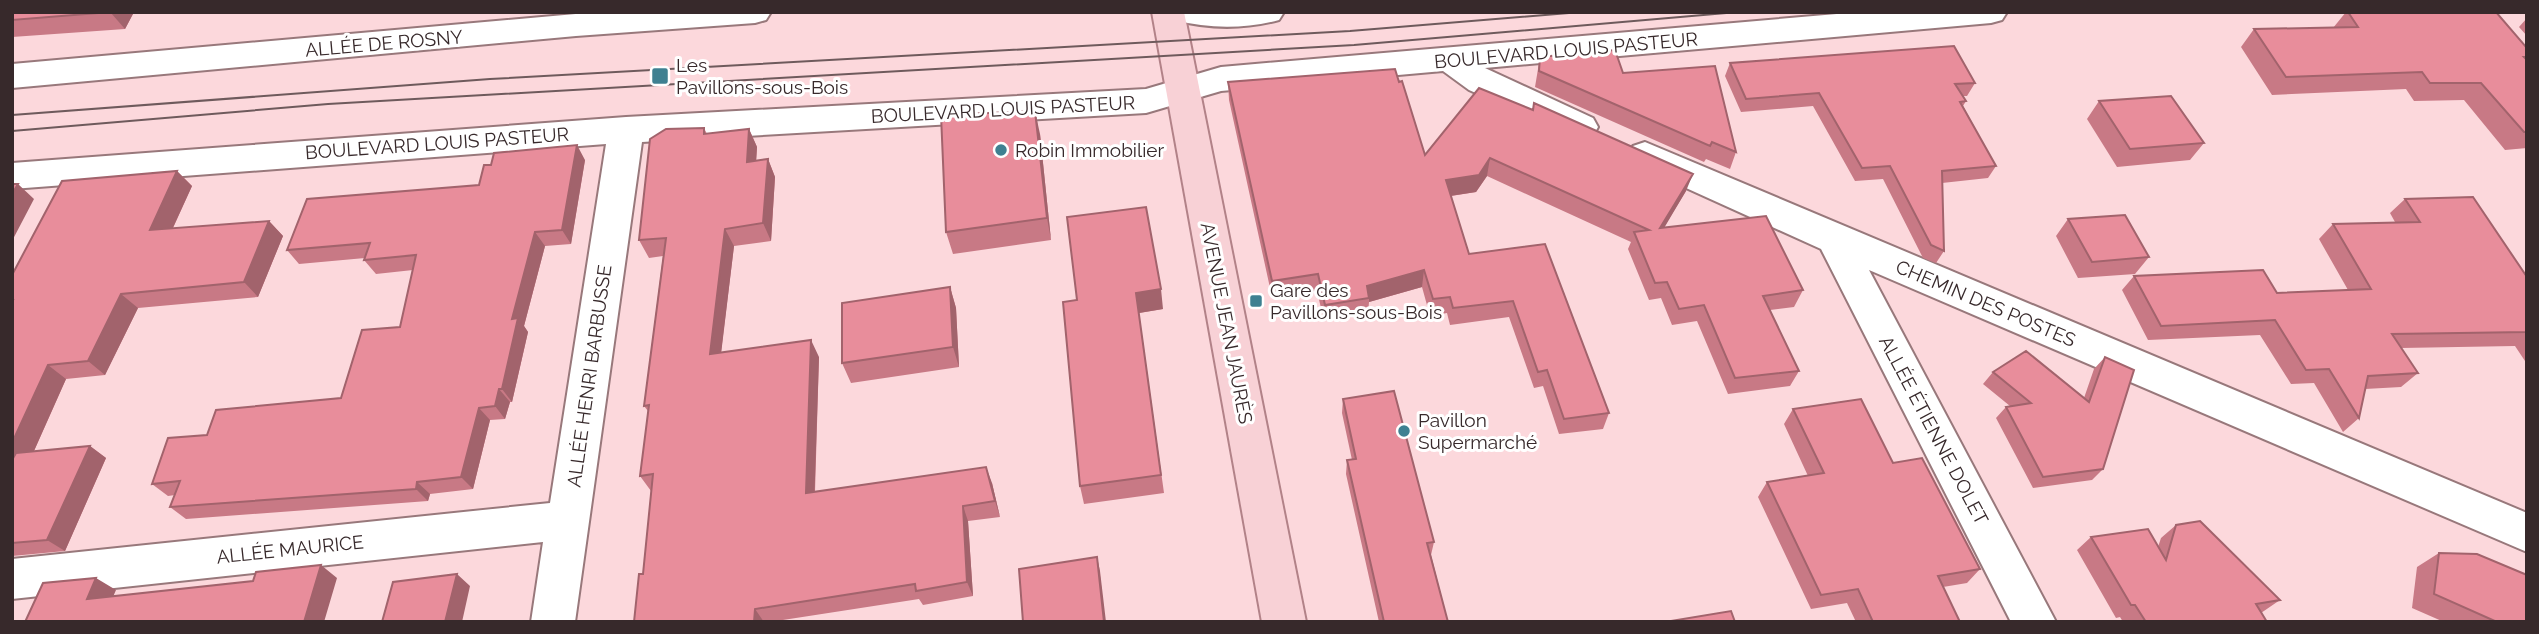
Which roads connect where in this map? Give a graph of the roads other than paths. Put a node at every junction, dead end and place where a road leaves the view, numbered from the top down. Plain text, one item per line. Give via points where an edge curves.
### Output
1 (755, 12) edge
2 (1268, 12) edge
3 (1990, 12) edge
4 (1174, 16) edge
5 (507, 22) edge
6 (1452, 61) junction
7 (12, 76) edge
8 (1183, 90) junction
9 (626, 130) junction
10 (12, 176) edge
11 (1835, 239) junction
12 (568, 520) junction
13 (2527, 533) edge
14 (12, 579) edge
15 (553, 622) edge
16 (1284, 622) edge
17 (2034, 622) edge

1 - 5 street, ALLÉE DE ROSNY
2 - 4 street
3 - 6 street, BOULEVARD LOUIS PASTEUR
4 - 8 main road, AVENUE JEAN JAURÈS
5 - 7 street, ALLÉE DE ROSNY
6 - 8 street, BOULEVARD LOUIS PASTEUR via 1221,79
6 - 11 street, CHEMIN DES POSTES via 1481,82
8 - 9 street, BOULEVARD LOUIS PASTEUR via 1146,101
8 - 16 main road, AVENUE JEAN JAURÈS
9 - 10 street, BOULEVARD LOUIS PASTEUR via 62,186
9 - 12 street, ALLÉE HENRI BARBUSSE
11 - 13 street, CHEMIN DES POSTES
11 - 17 street, ALLÉE ÉTIENNE DOLET
12 - 14 street, ALLÉE MAURICE
12 - 15 street, ALLÉE HENRI BARBUSSE

